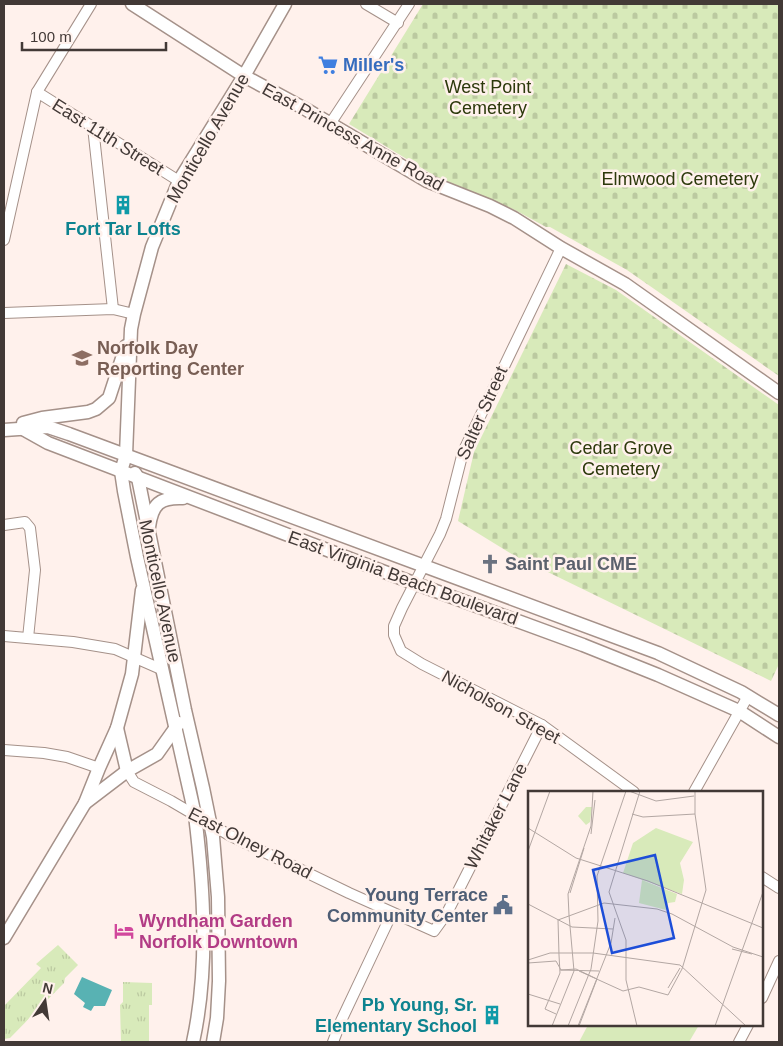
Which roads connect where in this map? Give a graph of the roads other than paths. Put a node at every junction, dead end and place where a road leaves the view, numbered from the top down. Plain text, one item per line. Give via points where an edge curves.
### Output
1 (91, 4) edge
2 (132, 4) edge
3 (285, 4) edge
4 (366, 4) edge
5 (409, 4) edge
6 (398, 24) junction
7 (244, 76) junction
8 (37, 92) junction
9 (330, 124) junction
10 (93, 127) junction
11 (179, 181) junction
12 (7, 202) edge
13 (4, 240) edge
14 (561, 248) junction
15 (113, 309) junction
16 (4, 313) edge
17 (134, 314) junction
18 (131, 329) junction
19 (779, 393) edge
20 (23, 429) junction
21 (4, 430) edge
22 (126, 455) junction
23 (121, 471) junction
24 (138, 478) junction
25 (191, 498) junction
26 (4, 525) edge
27 (148, 533) junction
28 (424, 566) junction
29 (143, 582) junction
30 (415, 584) junction
31 (589, 628) junction
32 (4, 636) edge
33 (28, 638) junction
34 (394, 638) joint
35 (583, 645) junction
36 (133, 657) junction
37 (163, 670) junction
38 (748, 696) junction
39 (185, 710) junction
40 (739, 711) junction
41 (779, 715) edge
42 (542, 725) junction
43 (118, 728) junction
44 (176, 728) junction
45 (779, 736) edge
46 (4, 750) edge
47 (99, 768) junction
48 (127, 772) junction
49 (633, 791) edge
50 (695, 791) edge
51 (85, 803) junction
52 (195, 815) junction
53 (211, 824) junction
54 (763, 878) edge
55 (779, 888) edge
56 (392, 913) junction
57 (434, 931) joint
58 (5, 932) edge
59 (779, 961) edge
60 (763, 996) edge
61 (747, 1028) edge
62 (193, 1042) edge
63 (213, 1042) edge
64 (333, 1042) edge
65 (740, 1042) edge

1 - 8 street
2 - 7 main road, East Princess Anne Road
3 - 7 main road, Monticello Avenue
4 - 6 street
5 - 6 street
6 - 9 street
7 - 9 main road, East Princess Anne Road
7 - 11 main road, Monticello Avenue
8 - 10 street, East 11th Street
8 - 12 street
9 - 14 main road, East Princess Anne Road via 427,181 490,206
10 - 11 street, East 11th Street
10 - 15 street
11 - 17 main road, Monticello Avenue via 152,247
12 - 13 street
14 - 19 main road, East Princess Anne Road via 625,284
14 - 28 street, Salter Street via 463,452 446,519
15 - 16 street
15 - 17 street
17 - 18 main road, Monticello Avenue
18 - 21 main road via 109,398 103,404 88,412 42,418
18 - 22 main road, Monticello Avenue
20 - 21 main road, East Virginia Beach Boulevard
20 - 22 main road, East Virginia Beach Boulevard via 48,427
20 - 23 main road, East Virginia Beach Boulevard via 48,443
22 - 23 main road, Monticello Avenue
22 - 24 main road, Monticello Avenue
22 - 28 main road, East Virginia Beach Boulevard
23 - 24 main road, East Virginia Beach Boulevard
23 - 29 main road, Monticello Avenue
24 - 25 main road, East Virginia Beach Boulevard
24 - 27 main road, Monticello Avenue
25 - 27 main road via 161,501 153,509
25 - 30 main road, East Virginia Beach Boulevard
26 - 33 street via 25,522 30,528 35,570
27 - 39 main road, Monticello Avenue
28 - 30 street, Salter Street
28 - 31 main road, East Virginia Beach Boulevard
29 - 36 main road, Monticello Avenue
29 - 37 main road, Monticello Avenue
30 - 34 street, Salter Street via 394,626
30 - 35 main road, East Virginia Beach Boulevard
31 - 35 main road
31 - 38 main road, East Virginia Beach Boulevard via 666,657
32 - 33 street
33 - 36 street via 115,649
34 - 42 street, Nicholson Street via 401,651 422,664
35 - 40 main road, East Virginia Beach Boulevard
36 - 37 street
36 - 43 main road, Monticello Avenue via 132,674
37 - 44 main road, Monticello Avenue
38 - 40 street
38 - 41 main road, East Virginia Beach Boulevard
39 - 44 main road, Monticello Avenue
39 - 53 main road
40 - 45 main road, East Virginia Beach Boulevard
40 - 50 street
42 - 49 street, Nicholson Street
42 - 57 street, Whitaker Lane via 447,913
43 - 47 main road, Monticello Avenue
43 - 48 main road
44 - 48 main road, Monticello Avenue via 156,754
44 - 52 main road
46 - 47 street via 67,757
47 - 51 main road, Monticello Avenue
48 - 51 main road, Monticello Avenue
48 - 52 street, East Olney Road via 134,782
51 - 58 main road, Monticello Avenue
52 - 53 street, East Olney Road
52 - 62 main road via 203,937
53 - 56 street, East Olney Road
53 - 63 main road via 216,865 219,981
54 - 55 street
56 - 57 street, East Olney Road
56 - 64 street
59 - 60 street
61 - 65 street

